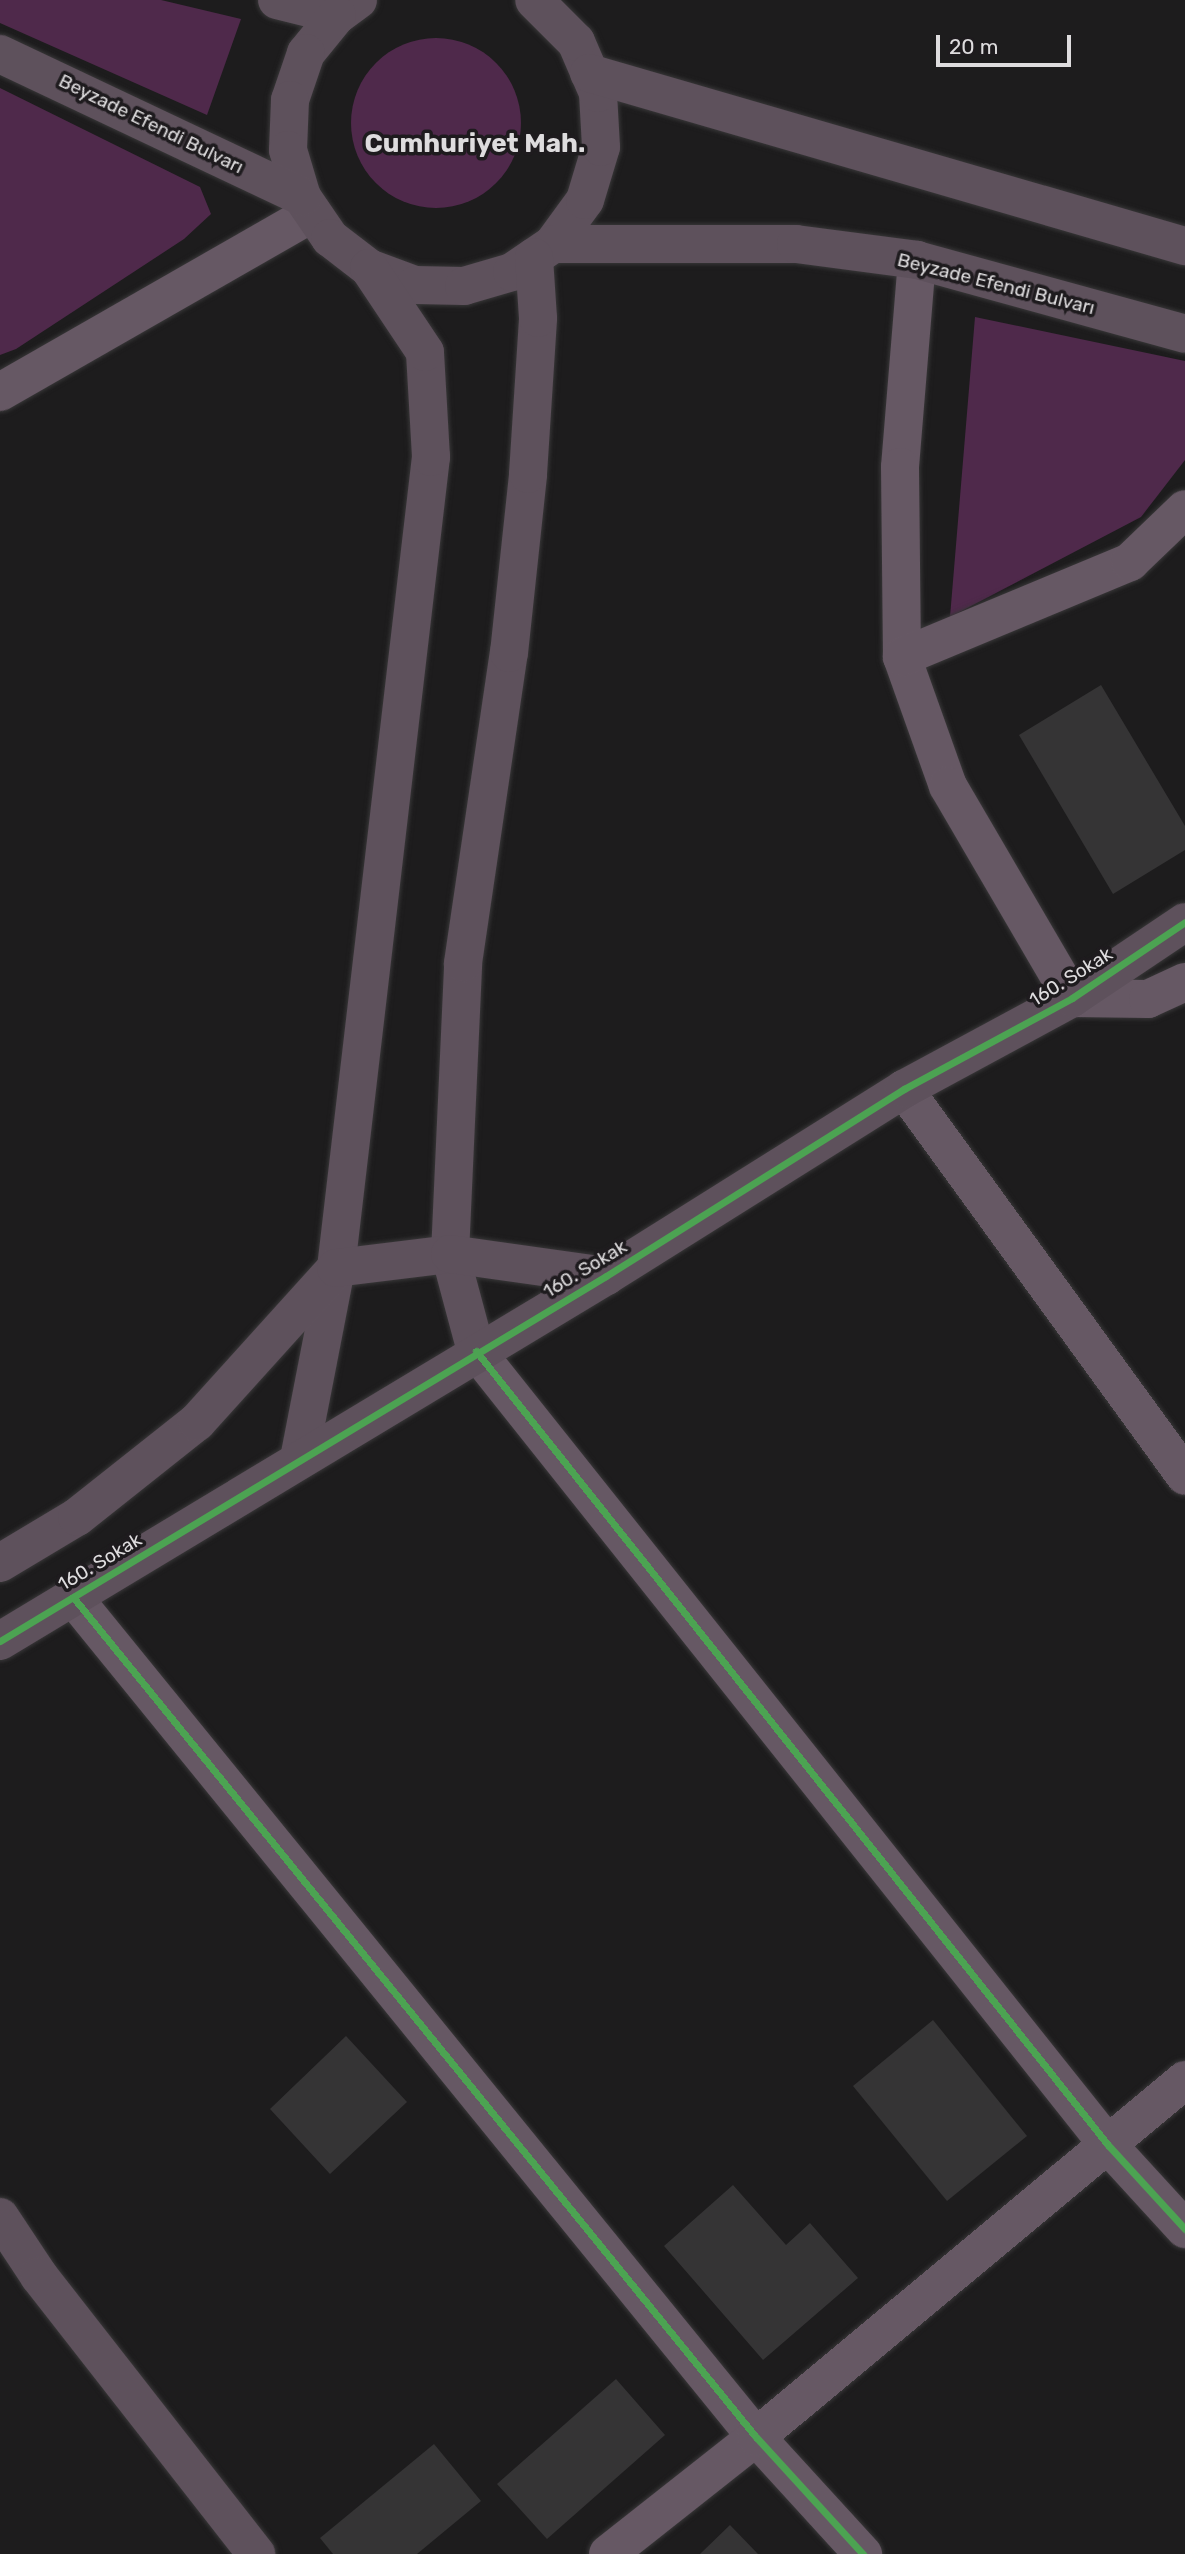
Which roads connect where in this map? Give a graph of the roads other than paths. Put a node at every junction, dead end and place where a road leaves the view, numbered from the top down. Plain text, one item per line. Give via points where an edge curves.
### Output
1 (277, 0) edge
2 (534, 0) edge
3 (559, 0) edge
4 (347, 7) edge
5 (0, 54) edge
6 (583, 58) junction
7 (307, 205) junction
8 (1185, 246) edge
9 (544, 250) junction
10 (917, 260) junction
11 (369, 268) junction
12 (1185, 334) edge
13 (0, 392) edge
14 (1185, 509) edge
15 (902, 657) junction
16 (1185, 922) edge
17 (1185, 982) edge
18 (1072, 998) junction
19 (904, 1089) junction
20 (450, 1254) junction
21 (336, 1268) junction
22 (606, 1276) junction
23 (476, 1351) junction
24 (299, 1459) junction
25 (1185, 1476) edge
26 (0, 1563) edge
27 (73, 1597) junction
28 (0, 1641) edge
29 (1185, 2080) edge
30 (1108, 2146) junction
31 (0, 2217) edge
32 (1185, 2229) edge
33 (756, 2437) junction
34 (256, 2554) edge
35 (608, 2554) edge
36 (863, 2554) edge

1 - 4 main road
2 - 6 main road
3 - 6 main road
4 - 7 main road via 306,53 290,100 288,150
5 - 7 main road, Beyzade Efendi Bulvarı
6 - 8 main road
6 - 9 main road via 598,93 601,147 585,200
7 - 11 main road via 330,238
7 - 13 street
9 - 10 main road, Beyzade Efendi Bulvarı via 796,244
9 - 11 main road via 512,272 464,286 415,285
9 - 20 main road via 509,653 463,963
10 - 12 main road, Beyzade Efendi Bulvarı
10 - 15 street via 900,467
11 - 21 main road via 425,352 431,457
14 - 15 street via 1130,562
15 - 18 street via 948,786
16 - 18 main road, 160. Sokak
17 - 18 street via 1148,999
18 - 19 main road, 160. Sokak
19 - 22 main road, 160. Sokak
19 - 25 street
20 - 21 main road, 160. Sokak
20 - 22 main road, 160. Sokak
20 - 23 main road
21 - 24 main road
21 - 26 main road via 197,1422 78,1517
22 - 23 main road, 160. Sokak
23 - 24 main road, 160. Sokak
23 - 30 street
24 - 27 main road, 160. Sokak
27 - 28 main road, 160. Sokak
27 - 33 street
29 - 30 street
30 - 32 street
30 - 33 street
31 - 34 main road via 39,2276
33 - 35 street
33 - 36 street

